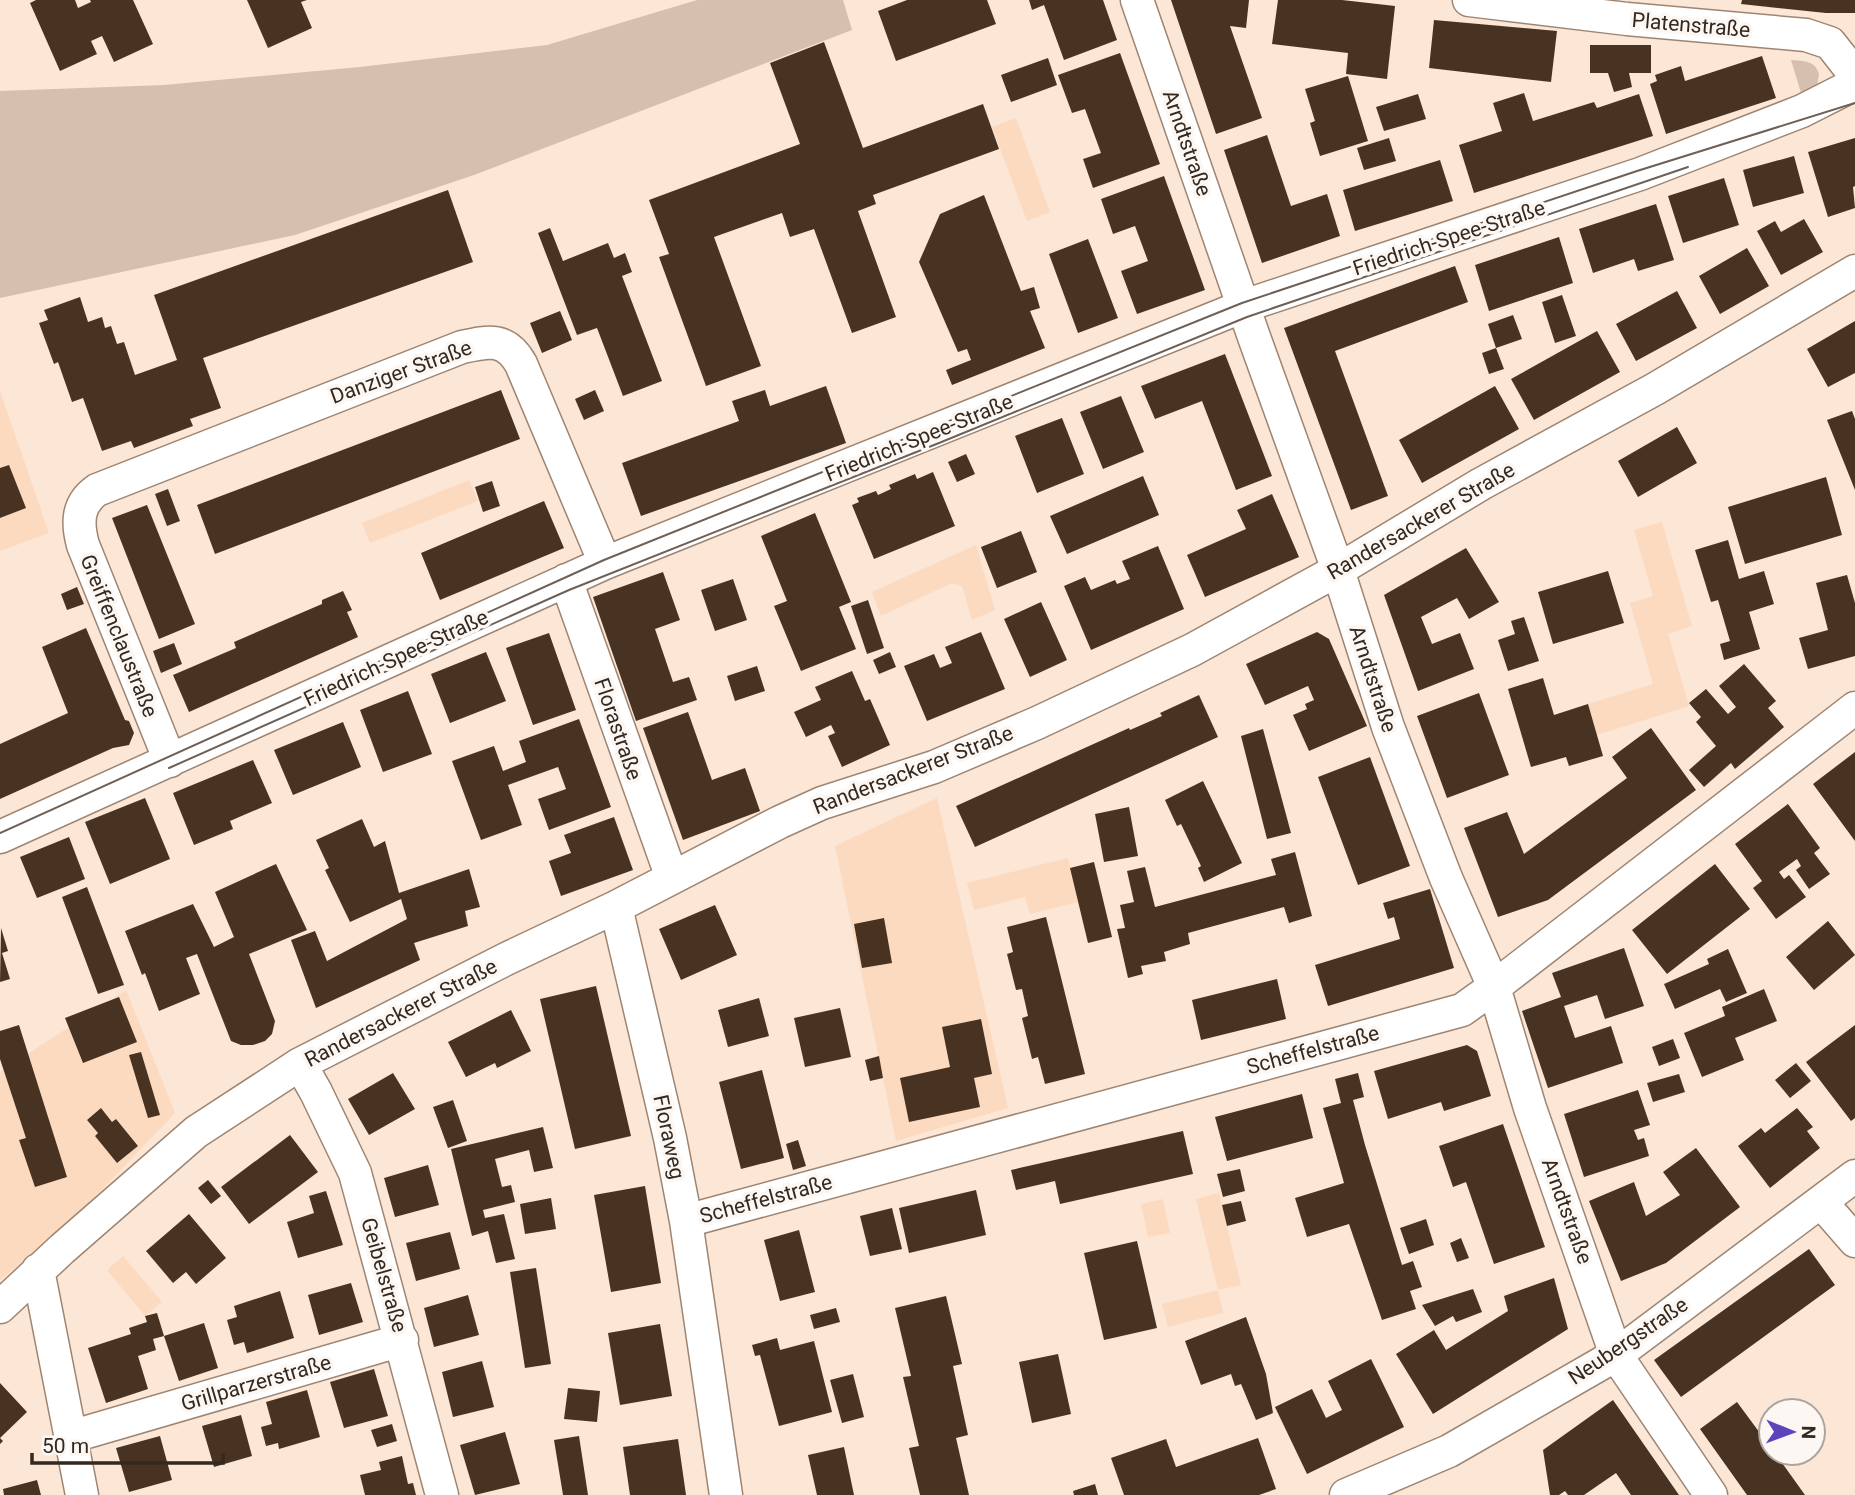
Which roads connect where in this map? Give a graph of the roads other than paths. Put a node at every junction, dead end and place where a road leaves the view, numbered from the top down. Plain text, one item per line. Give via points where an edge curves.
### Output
1 (1137, 0) edge
2 (1469, 0) edge
3 (1623, 9) edge
4 (1855, 75) edge
5 (1855, 84) edge
6 (1855, 271) edge
7 (1244, 306) junction
8 (80, 508) joint
9 (605, 563) junction
10 (1338, 570) junction
11 (566, 580) junction
12 (1855, 708) edge
13 (170, 761) junction
14 (0, 837) edge
15 (672, 878) junction
16 (616, 907) junction
17 (1494, 988) junction
18 (300, 1064) junction
19 (1855, 1176) edge
20 (1821, 1202) junction
21 (686, 1221) junction
22 (1855, 1241) edge
23 (38, 1270) junction
24 (0, 1307) edge
25 (402, 1340) junction
26 (1616, 1355) junction
27 (70, 1437) junction
28 (82, 1495) edge
29 (442, 1495) edge
30 (726, 1495) edge
31 (1346, 1495) edge
32 (1711, 1495) edge

1 - 7 street, Arndtstraße
2 - 3 street, Platenstraße
3 - 4 street, Platenstraße via 1807,35 1830,43
5 - 7 street, Friedrich-Spee-Straße via 1819,104 1640,174
6 - 10 street, Randersackerer Straße
7 - 9 street, Friedrich-Spee-Straße
7 - 10 street, Arndtstraße
8 - 9 street, Danziger Straße via 97,490 463,347 492,342 509,348 521,364
8 - 13 street, Greiffenclaustraße via 78,529 83,545
9 - 11 street, Friedrich-Spee-Straße
10 - 15 street, Randersackerer Straße via 1192,650 1037,723 934,766 822,803
10 - 17 street, Arndtstraße via 1388,727
11 - 13 street, Friedrich-Spee-Straße
11 - 15 street, Florastraße
12 - 17 street, Scheffelstraße
13 - 14 street, Friedrich-Spee-Straße
15 - 16 street, Randersackerer Straße
16 - 18 street, Randersackerer Straße
16 - 21 street, Floraweg
17 - 21 street, Scheffelstraße via 1462,1010
17 - 26 street, Arndtstraße via 1530,1108
18 - 23 street, Randersackerer Straße via 196,1132
18 - 25 street, Geibelstraße via 355,1173
19 - 20 street, Neubergstraße
20 - 22 street
20 - 26 street, Neubergstraße
21 - 30 street, Floraweg
23 - 24 street, Randersackerer Straße
23 - 27 street
25 - 27 street, Grillparzerstraße
25 - 29 street, Geibelstraße
26 - 31 street, Neubergstraße via 1448,1451
26 - 32 street, Arndtstraße
27 - 28 street

